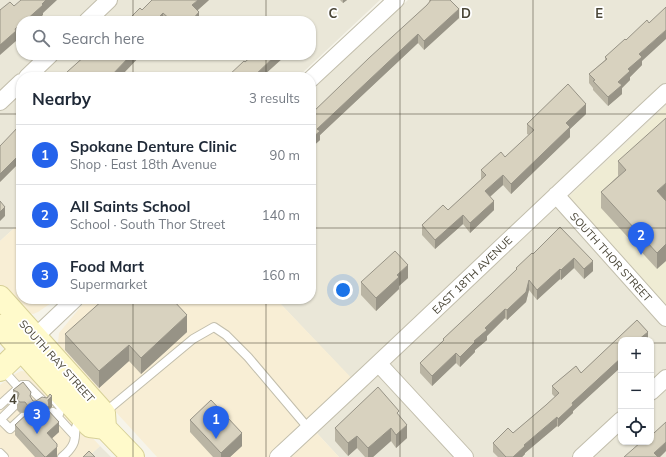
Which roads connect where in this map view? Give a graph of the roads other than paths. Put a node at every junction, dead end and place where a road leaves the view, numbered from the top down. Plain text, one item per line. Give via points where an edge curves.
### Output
1 (109, 0) edge
2 (396, 0) edge
3 (92, 16) edge
4 (45, 60) edge
5 (32, 72) edge
6 (316, 74) edge
7 (16, 87) edge
8 (666, 92) edge
9 (0, 102) edge
10 (556, 195) junction
11 (0, 298) edge
12 (70, 304) edge
13 (666, 318) edge
14 (0, 326) edge
15 (28, 343) junction
16 (379, 364) junction
17 (0, 369) edge
18 (666, 378) edge
19 (19, 388) junction
20 (654, 389) edge
21 (39, 395) junction
22 (0, 405) edge
23 (14, 406) dead end
24 (23, 417) edge
25 (0, 419) edge
26 (104, 420) junction
27 (618, 423) edge
28 (78, 427) junction
29 (309, 428) junction
30 (0, 453) edge
31 (4, 457) edge
32 (62, 457) edge
33 (133, 457) edge
34 (278, 457) edge
35 (465, 457) edge
36 (581, 457) edge

1 - 3 street
2 - 6 street
4 - 5 street
7 - 9 street
8 - 10 street, EAST 18TH AVENUE
10 - 13 street, SOUTH THOR STREET
10 - 16 street, EAST 18TH AVENUE
11 - 15 main road, SOUTH RAY STREET
12 - 15 street
14 - 15 main road, SOUTH RAY STREET
15 - 17 main road
15 - 21 main road, SOUTH RAY STREET
15 - 26 main road, SOUTH RAY STREET
16 - 29 street, EAST 18TH AVENUE
16 - 35 street
17 - 19 lane
18 - 20 street
19 - 21 lane via 27,385
19 - 22 lane
21 - 28 main road, SOUTH RAY STREET
21 - 28 lane via 51,397 61,408 55,415
23 - 25 lane
24 - 25 lane via 10,429
26 - 28 main road, SOUTH RAY STREET via 90,426
26 - 29 lane via 193,339 214,327 248,357
26 - 33 main road, SOUTH RAY STREET
27 - 36 street
28 - 32 lane via 70,450
29 - 34 street, EAST 18TH AVENUE
30 - 31 lane

